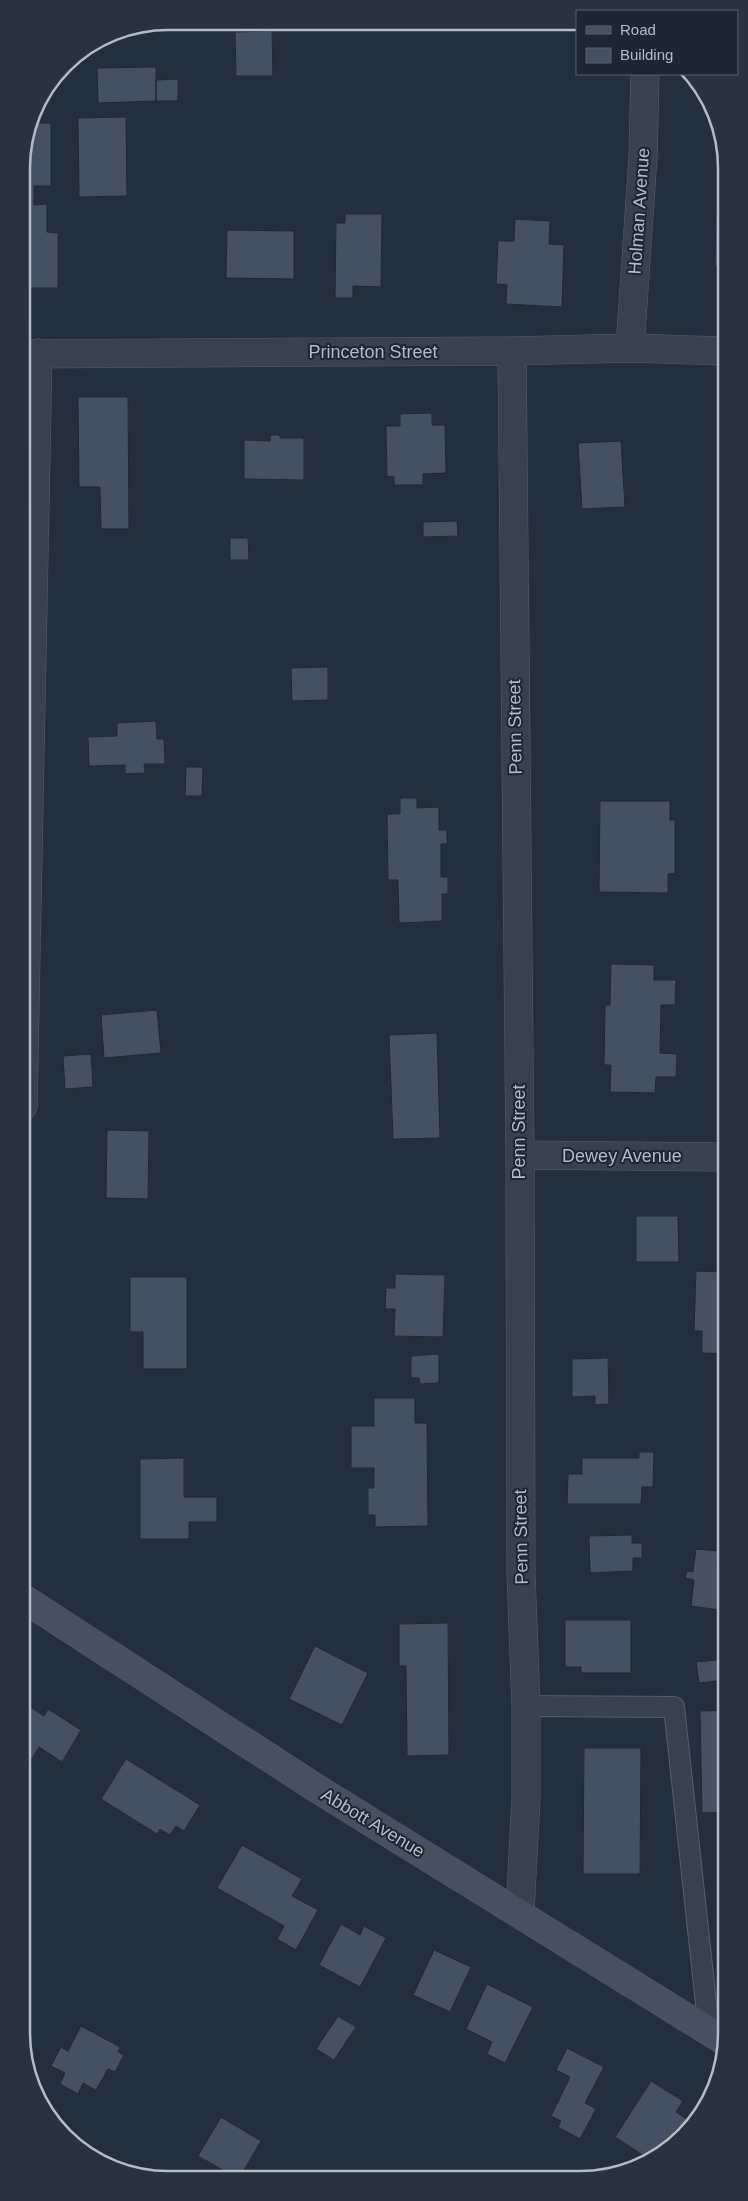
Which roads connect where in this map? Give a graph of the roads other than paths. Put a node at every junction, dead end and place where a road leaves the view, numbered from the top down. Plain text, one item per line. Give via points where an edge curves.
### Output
1 (645, 75) edge
2 (630, 348) junction
3 (512, 351) junction
4 (718, 351) edge
5 (30, 354) edge
6 (520, 1155) junction
7 (718, 1157) edge
8 (30, 1603) edge
9 (526, 1706) junction
10 (520, 1912) junction
11 (718, 2036) edge

1 - 2 street, Holman Avenue via 643,157
2 - 3 street, Princeton Street
2 - 4 street, Princeton Street
3 - 5 street, Princeton Street
3 - 6 street, Penn Street
6 - 7 street, Dewey Avenue
6 - 9 street, Penn Street via 521,1564
8 - 10 main road, Abbott Avenue via 316,1788
9 - 10 street, Penn Street via 526,1798
9 - 11 lane via 674,1707
10 - 11 main road, Abbott Avenue

